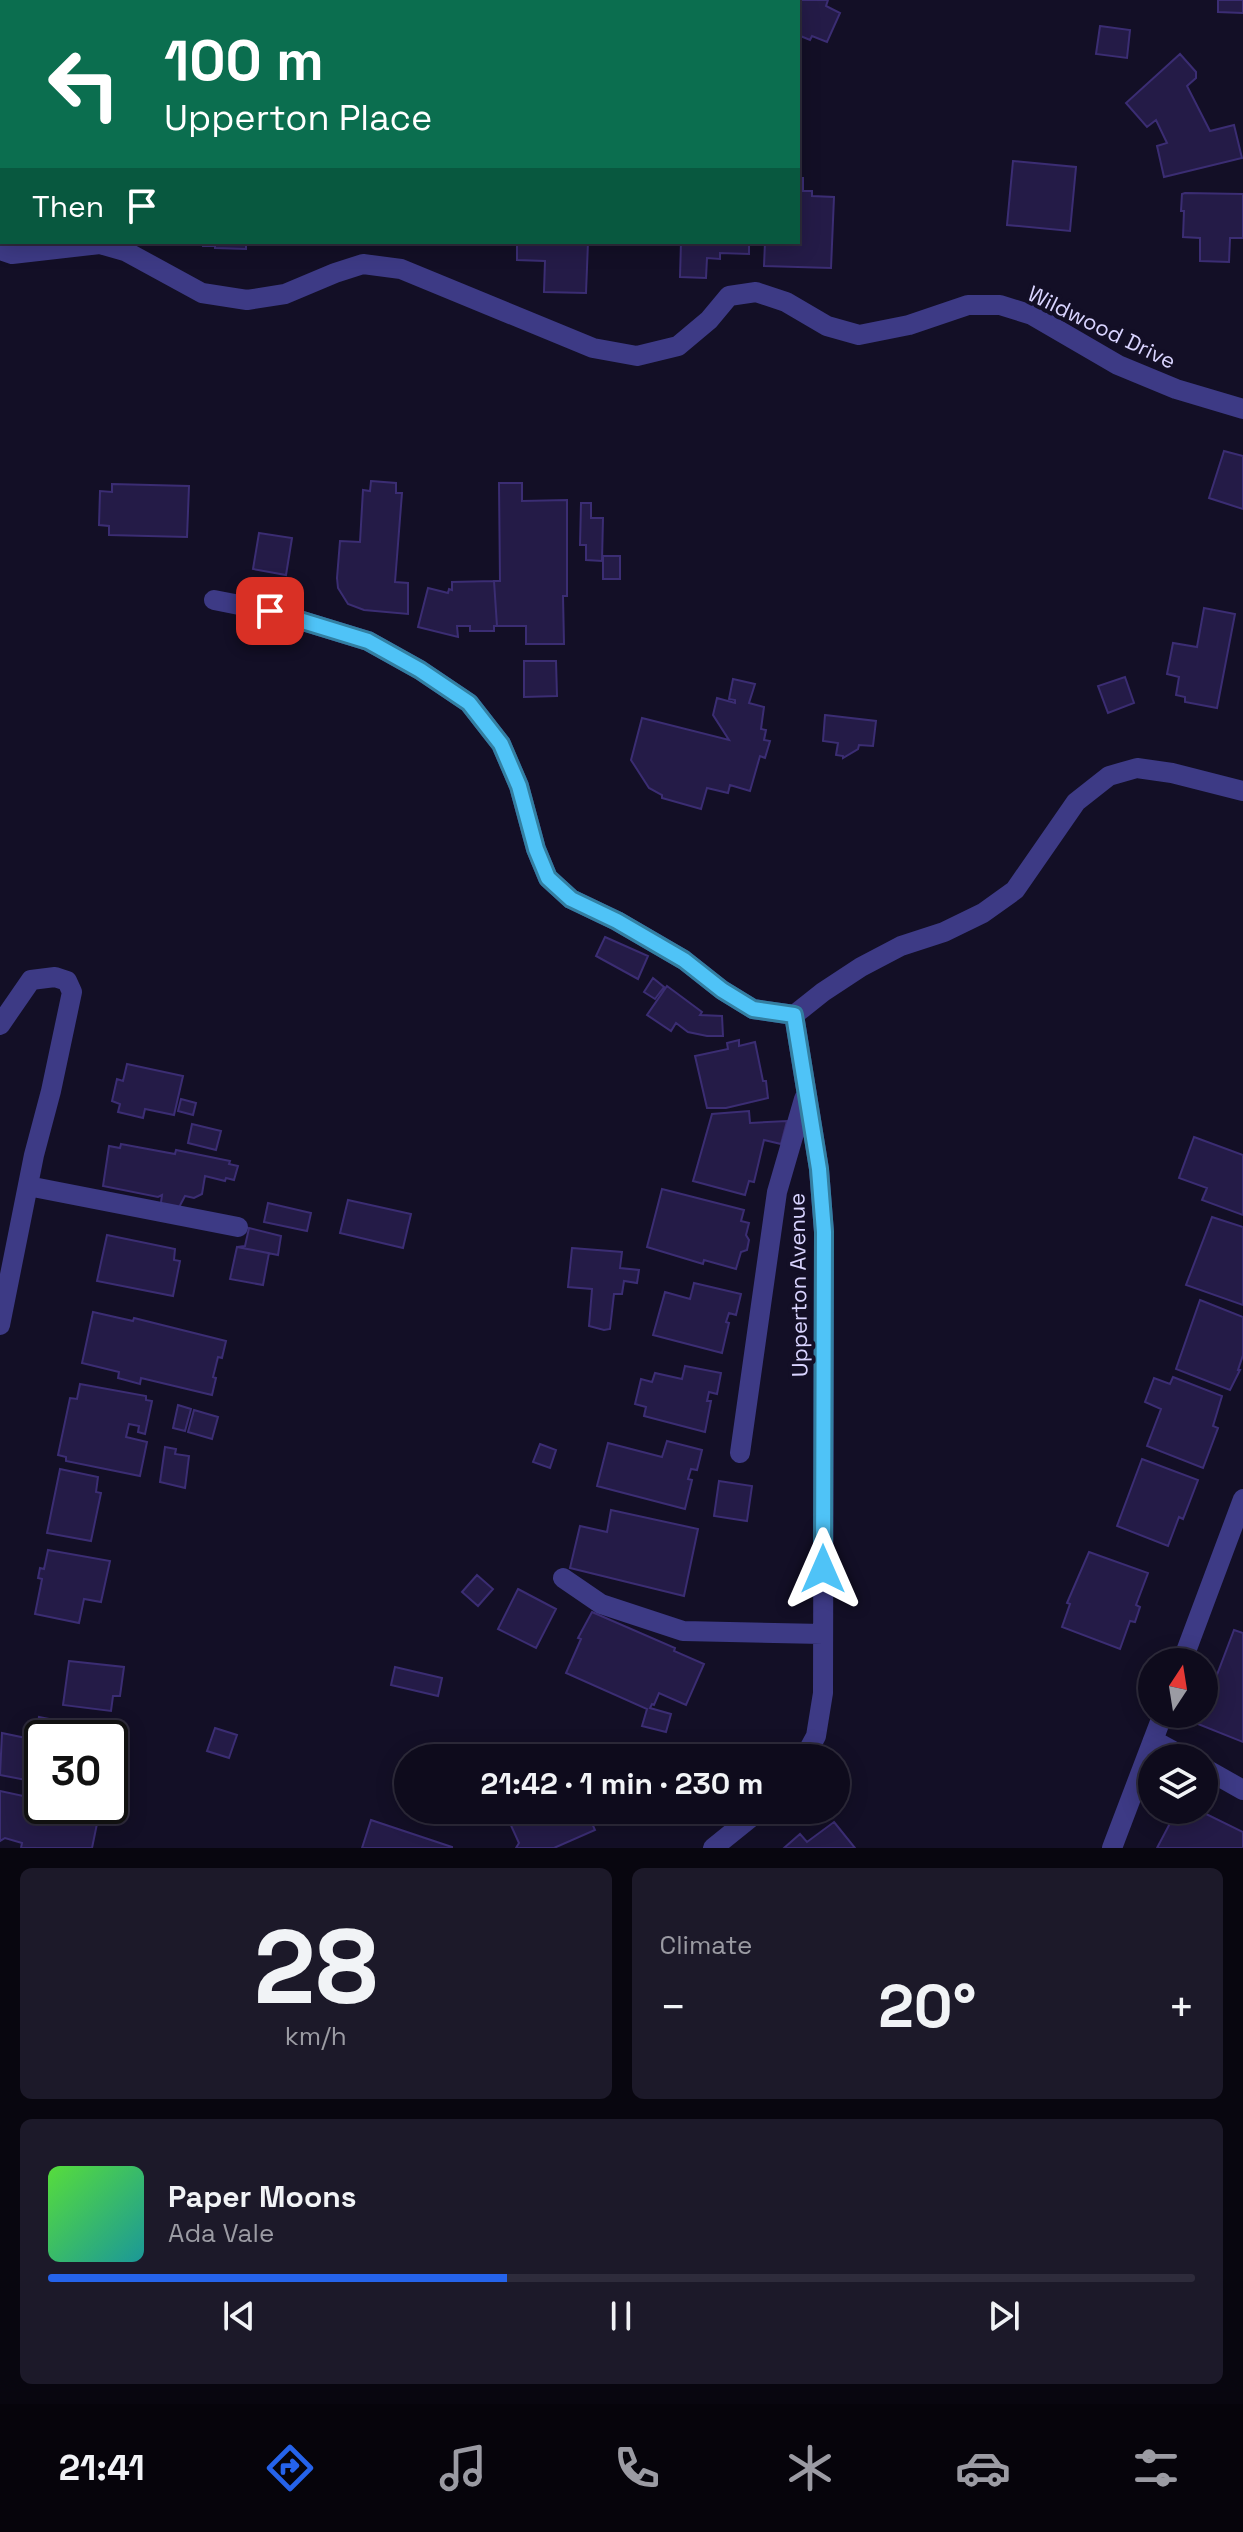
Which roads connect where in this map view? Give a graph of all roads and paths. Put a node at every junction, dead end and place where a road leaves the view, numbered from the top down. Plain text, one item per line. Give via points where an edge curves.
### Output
1 (0, 250) edge
2 (1243, 409) edge
3 (214, 600) dead end
4 (1243, 791) edge
5 (794, 1015) junction
6 (0, 1025) edge
7 (806, 1092) junction
8 (28, 1186) junction
9 (238, 1227) dead end
10 (0, 1325) edge
11 (740, 1453) dead end
12 (1243, 1499) edge
13 (563, 1578) dead end
14 (823, 1634) junction
15 (1187, 1648) edge
16 (1158, 1728) edge
17 (1153, 1740) junction
18 (812, 1744) edge
19 (1160, 1744) edge
20 (1218, 1776) edge
21 (1243, 1790) edge
22 (743, 1824) edge
23 (713, 1848) edge
24 (1112, 1848) edge

1 - 2 street, Wildwood Drive via 12,254 100,244 125,251 202,293 247,300 285,294 363,264 401,269 593,348 637,356 678,346 729,296 756,292 827,326 859,335 968,305 1000,305 1032,315 1118,365
3 - 5 street via 368,641 469,703 501,744 548,878 571,899 684,960 753,1009
4 - 5 street via 1137,768 1109,776 1076,802 1015,890 983,913 861,967
5 - 7 street, Upperton Avenue
6 - 8 street via 31,980 67,981 72,992
7 - 11 street via 777,1192
7 - 14 street, Upperton Avenue via 824,1232
8 - 9 street
8 - 10 street
12 - 15 street
13 - 14 street via 601,1604 683,1631
14 - 18 street, Upperton Avenue via 823,1693
16 - 17 street
17 - 19 street
17 - 24 street
20 - 21 street
22 - 23 street

